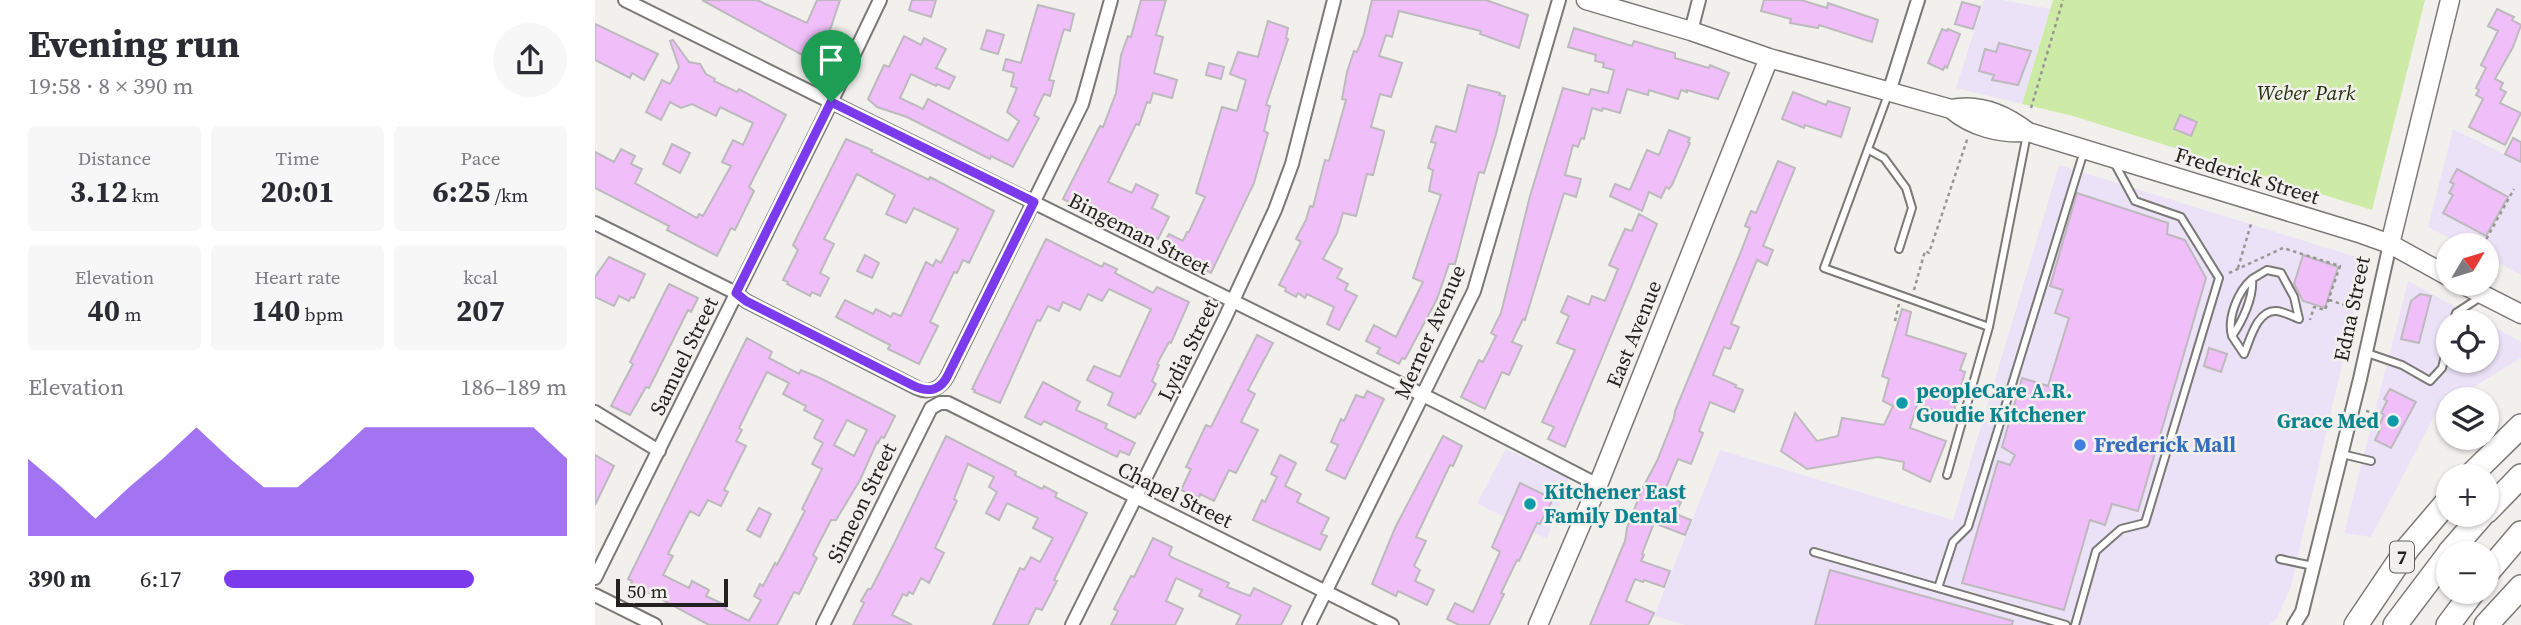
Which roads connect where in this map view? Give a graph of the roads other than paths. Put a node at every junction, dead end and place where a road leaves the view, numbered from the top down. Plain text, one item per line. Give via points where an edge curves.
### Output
1 (625, 0) edge
2 (880, 0) edge
3 (1111, 0) edge
4 (1334, 0) edge
5 (1559, 0) edge
6 (1585, 0) edge
7 (1699, 0) edge
8 (1918, 0) edge
9 (2450, 0) edge
10 (1691, 31) junction
11 (1769, 58) junction
12 (1889, 92) junction
13 (831, 102) junction
14 (2028, 132) junction
15 (1869, 150) junction
16 (2084, 150) junction
17 (2112, 159) junction
18 (1034, 202) junction
19 (595, 223) edge
20 (2390, 244) junction
21 (1899, 249) dead end
22 (2436, 269) edge
23 (736, 293) junction
24 (2481, 296) edge
25 (2485, 296) edge
26 (1232, 303) junction
27 (2460, 310) edge
28 (2521, 314) edge
29 (1989, 327) junction
30 (2366, 352) junction
31 (2244, 354) joint
32 (2437, 373) edge
33 (1423, 396) junction
34 (940, 403) joint
35 (595, 412) edge
36 (2521, 426) edge
37 (659, 451) junction
38 (2341, 453) junction
39 (2371, 461) dead end
40 (2482, 464) edge
41 (1947, 475) dead end
42 (2521, 475) edge
43 (1598, 485) junction
44 (1136, 498) junction
45 (2499, 498) edge
46 (2436, 515) edge
47 (2473, 527) edge
48 (2521, 533) edge
49 (2460, 541) edge
50 (1814, 552) dead end
51 (2280, 559) dead end
52 (2499, 559) edge
53 (2313, 566) junction
54 (2436, 571) edge
55 (595, 578) edge
56 (2521, 587) edge
57 (1938, 588) junction
58 (1325, 591) junction
59 (595, 595) edge
60 (2464, 604) edge
61 (655, 625) edge
62 (824, 625) edge
63 (1072, 625) edge
64 (1309, 625) edge
65 (1392, 625) edge
66 (1538, 625) edge
67 (2066, 625) edge
68 (2075, 625) edge
69 (2294, 625) edge
70 (2356, 625) edge
71 (2395, 625) edge
72 (2448, 625) edge
73 (2486, 625) edge

1 - 13 street, Bingeman Street
2 - 13 street, Samuel Street
3 - 18 street via 1082,104
4 - 26 street, Lydia Street via 1292,164
5 - 33 street, Merner Avenue via 1473,291
6 - 10 main road, Frederick Street
7 - 10 street
8 - 12 street
9 - 20 main road, Edna Street
10 - 11 main road, Frederick Street
11 - 12 main road, Frederick Street
11 - 43 main road, East Avenue
12 - 14 main road, Frederick Street via 1951,109 1969,105 2011,118
12 - 15 lane
13 - 18 street, Bingeman Street
13 - 23 street, Samuel Street
14 - 16 main road, Frederick Street
14 - 29 lane
15 - 21 lane via 1884,158 1906,188 1912,208
15 - 29 lane via 1824,268
16 - 17 main road, Frederick Street
16 - 57 lane via 1968,527 1953,541
17 - 20 main road, Frederick Street
17 - 68 lane via 2135,201 2181,217 2219,278 2145,523 2120,529 2096,551
18 - 23 street via 944,383 934,390 924,391
18 - 26 street, Bingeman Street
19 - 23 street
20 - 22 main road, Frederick Street
20 - 30 street, Edna Street
23 - 37 street, Samuel Street
24 - 27 lane
25 - 28 main road
26 - 33 street, Bingeman Street
26 - 44 street, Lydia Street
29 - 41 lane
30 - 32 lane via 2430,381
30 - 38 street, Edna Street
31 - 31 lane via 2259,318 2266,313 2299,318 2281,273 2267,270 2252,279 2253,288 2232,336
33 - 43 street, Bingeman Street
33 - 58 street, Merner Avenue
34 - 44 street, Chapel Street
34 - 62 street, Simeon Street via 931,408
35 - 37 street
36 - 40 highway
37 - 55 street, Samuel Street
38 - 39 lane
38 - 53 street, Edna Street
42 - 45 highway
43 - 66 main road, East Avenue
44 - 58 street, Chapel Street
44 - 63 street, Lydia Street
46 - 70 highway, 7
47 - 49 highway
48 - 52 highway
50 - 57 lane
51 - 53 lane
53 - 69 street, Edna Street via 2302,612
54 - 71 highway
56 - 73 highway
57 - 67 lane
58 - 64 street, Merner Avenue
58 - 65 street, Chapel Street
59 - 61 street
60 - 72 highway

